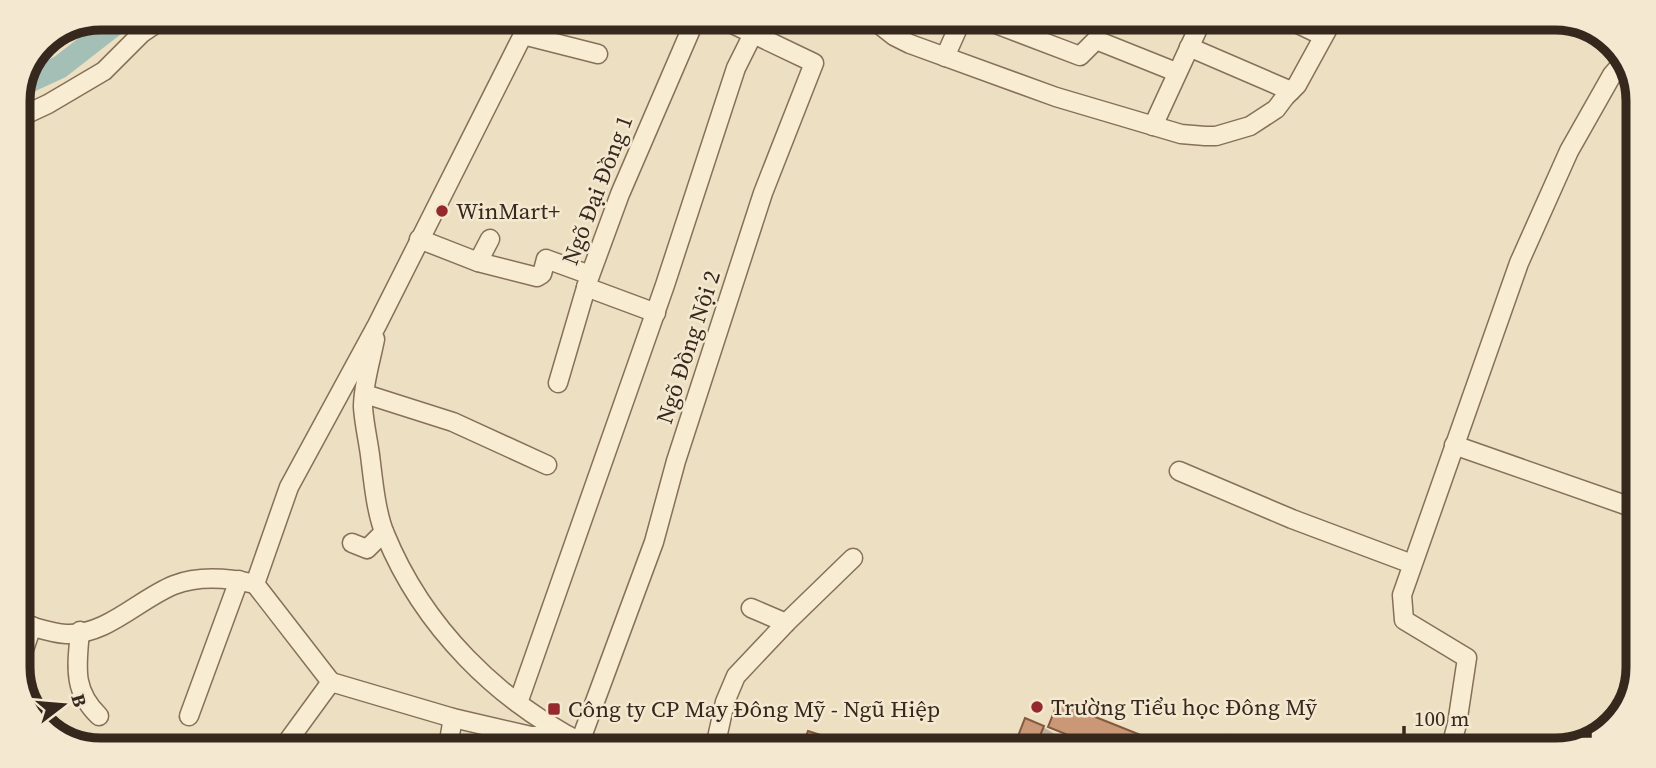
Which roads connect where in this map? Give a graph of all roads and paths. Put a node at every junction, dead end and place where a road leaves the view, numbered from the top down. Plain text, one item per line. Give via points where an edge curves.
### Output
1 (146, 30) edge
2 (525, 30) edge
3 (535, 30) edge
4 (691, 30) edge
5 (745, 30) edge
6 (886, 30) edge
7 (957, 30) edge
8 (1012, 30) edge
9 (1196, 30) edge
10 (1326, 30) edge
11 (753, 34) junction
12 (1189, 47) junction
13 (598, 54) dead end
14 (945, 57) junction
15 (1618, 68) edge
16 (1176, 72) junction
17 (1291, 91) junction
18 (30, 112) edge
19 (1153, 126) junction
20 (419, 239) junction
21 (490, 239) dead end
22 (478, 262) junction
23 (588, 281) junction
24 (656, 313) junction
25 (377, 325) junction
26 (558, 383) dead end
27 (365, 394) junction
28 (1454, 445) junction
29 (547, 465) dead end
30 (1179, 471) dead end
31 (1626, 505) edge
32 (384, 532) junction
33 (352, 543) dead end
34 (853, 558) dead end
35 (1412, 564) junction
36 (247, 582) junction
37 (751, 608) dead end
38 (786, 623) junction
39 (30, 625) edge
40 (80, 631) junction
41 (331, 682) junction
42 (519, 704) junction
43 (99, 716) dead end
44 (189, 716) dead end
45 (453, 718) junction
46 (290, 738) edge
47 (449, 738) edge
48 (547, 738) edge
49 (572, 738) edge
50 (580, 738) edge
51 (717, 738) edge
52 (1453, 738) edge

1 - 18 street via 104,71
2 - 20 street
3 - 13 street
4 - 23 street, Ngõ Đại Đồng 1 via 645,132
5 - 11 street, Ngõ Đồng Nội 2
6 - 14 street
7 - 14 street
8 - 16 street via 1080,56 1096,40
9 - 12 street
10 - 17 street
11 - 24 street via 736,68
11 - 50 street, Ngõ Đồng Nội 2 via 814,63 763,193 654,542
12 - 16 street
12 - 17 street
14 - 19 street
15 - 28 street via 1569,151 1519,263
16 - 19 street
17 - 19 street via 1270,113 1230,132 1205,136
20 - 22 street
20 - 25 street
21 - 22 street
22 - 23 street via 537,277 546,259
23 - 24 street
23 - 26 street, Ngõ Đại Đồng 1
24 - 42 street
25 - 27 street
25 - 36 street via 289,487
27 - 29 street via 453,422
27 - 32 street via 363,406
28 - 31 street
28 - 35 street
30 - 35 street
32 - 33 street via 367,549
32 - 42 street via 413,591 444,635 493,685
34 - 38 street
35 - 52 street via 1402,595 1404,620 1467,658
36 - 40 street via 196,579 174,585 99,627
36 - 41 street
36 - 44 street
37 - 38 street
38 - 51 street via 736,676
39 - 40 street via 67,634
40 - 43 street via 79,685 83,698
41 - 45 street
41 - 46 street
42 - 49 street
45 - 47 street
45 - 48 street

